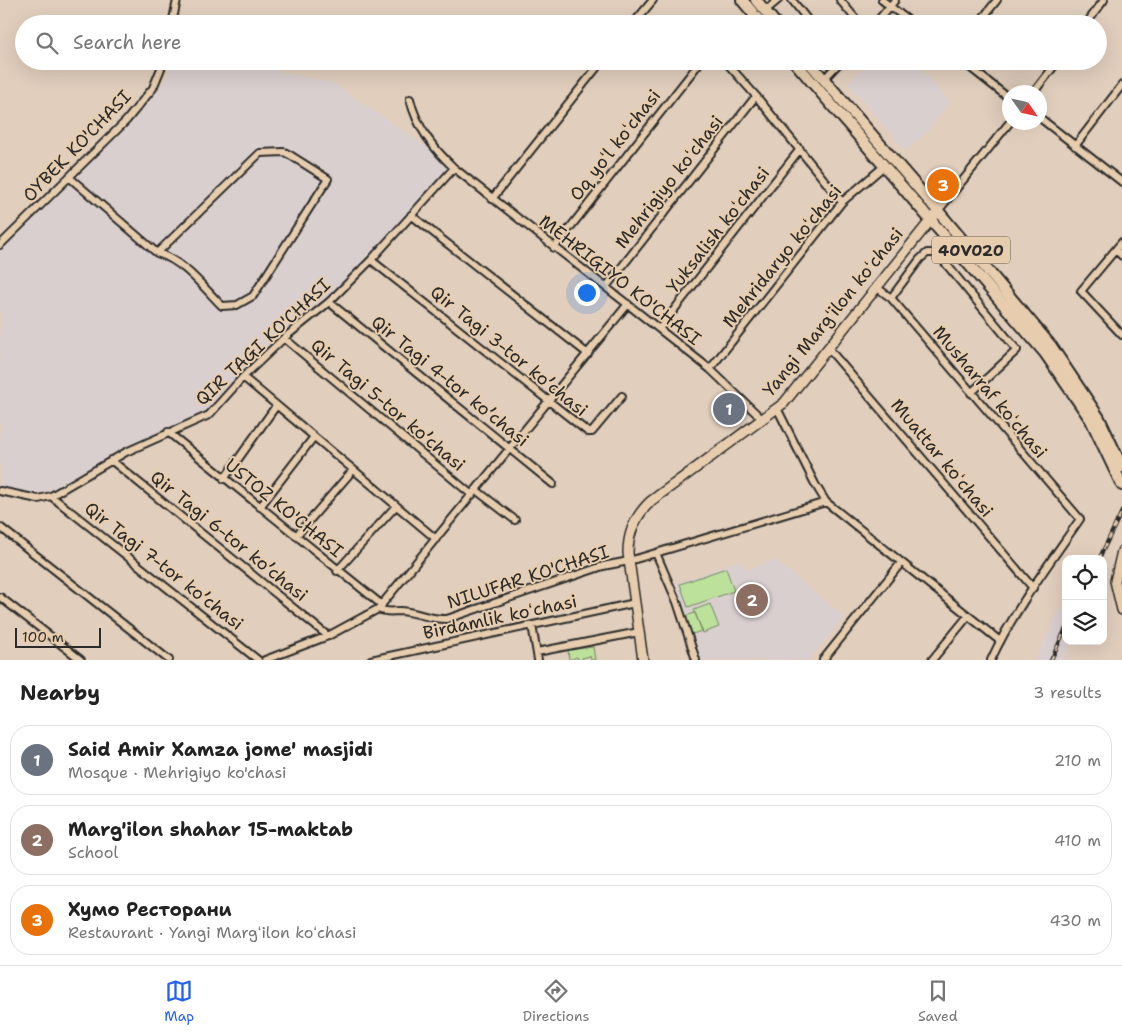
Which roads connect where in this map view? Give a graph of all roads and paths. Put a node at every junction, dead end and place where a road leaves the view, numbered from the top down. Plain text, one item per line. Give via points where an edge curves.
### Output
1 (177, 0) edge
2 (653, 0) edge
3 (742, 0) edge
4 (756, 0) edge
5 (778, 0) edge
6 (792, 0) edge
7 (840, 0) edge
8 (882, 0) edge
9 (895, 0) edge
10 (997, 0) edge
11 (1104, 0) edge
12 (890, 6) junction
13 (174, 15) edge
14 (640, 15) edge
15 (759, 15) edge
16 (760, 15) edge
17 (763, 15) edge
18 (804, 15) edge
19 (852, 15) edge
20 (883, 15) edge
21 (902, 15) edge
22 (985, 15) edge
23 (1093, 15) edge
24 (160, 70) edge
25 (595, 70) edge
26 (694, 70) edge
27 (732, 70) edge
28 (802, 70) edge
29 (816, 70) edge
30 (832, 70) edge
31 (973, 70) edge
32 (1051, 70) edge
33 (824, 79) junction
34 (1039, 85) edge
35 (1122, 85) edge
36 (1002, 93) edge
37 (756, 96) junction
38 (410, 99) dead end
39 (1047, 124) edge
40 (1004, 130) edge
41 (1075, 146) junction
42 (800, 149) junction
43 (883, 167) junction
44 (454, 168) junction
45 (69, 177) junction
46 (1122, 182) edge
47 (492, 198) junction
48 (842, 202) junction
49 (938, 211) junction
50 (411, 215) junction
51 (931, 220) junction
52 (1122, 242) edge
53 (0, 245) edge
54 (554, 248) junction
55 (1116, 250) junction
56 (157, 253) junction
57 (1122, 256) edge
58 (371, 260) junction
59 (606, 287) junction
60 (876, 288) junction
61 (891, 298) junction
62 (329, 302) junction
63 (628, 304) junction
64 (659, 330) junction
65 (1122, 335) edge
66 (284, 338) junction
67 (828, 348) junction
68 (588, 354) junction
69 (710, 369) junction
70 (243, 377) junction
71 (971, 393) junction
72 (622, 396) dead end
73 (549, 400) junction
74 (276, 406) junction
75 (778, 408) junction
76 (762, 419) junction
77 (168, 432) junction
78 (313, 438) junction
79 (509, 449) junction
80 (1112, 454) junction
81 (111, 460) junction
82 (1122, 467) edge
83 (353, 470) junction
84 (224, 479) junction
85 (552, 484) dead end
86 (1122, 485) edge
87 (0, 491) edge
88 (474, 492) junction
89 (51, 496) junction
90 (826, 502) junction
91 (396, 506) junction
92 (260, 507) junction
93 (516, 520) dead end
94 (0, 527) edge
95 (296, 536) junction
96 (436, 539) junction
97 (1122, 551) edge
98 (656, 553) junction
99 (629, 561) junction
100 (900, 563) junction
101 (337, 571) junction
102 (1033, 588) junction
103 (0, 597) edge
104 (635, 602) junction
105 (380, 607) junction
106 (1122, 610) edge
107 (968, 616) junction
108 (532, 625) junction
109 (639, 632) junction
110 (328, 636) junction
111 (1000, 641) junction
112 (537, 652) junction
113 (81, 660) edge
114 (169, 660) edge
115 (258, 660) edge
116 (265, 660) edge
117 (371, 660) edge
118 (538, 660) edge
119 (643, 660) edge
120 (696, 660) edge
121 (823, 660) edge
122 (932, 660) edge
123 (991, 660) edge

1 - 13 street
2 - 14 street
3 - 15 main road
4 - 16 main road
5 - 17 street
6 - 18 street
7 - 19 street
8 - 12 street
9 - 12 street
10 - 22 street
11 - 23 street
12 - 20 street
12 - 21 street
24 - 45 street, OYBEK KO'CHASI via 153,88 126,121
25 - 47 street
26 - 54 street, Oq yoʻl koʻchasi
27 - 37 street
28 - 43 main road, 40V020
29 - 33 main road, 40V020
30 - 33 street
31 - 36 street
32 - 34 street
33 - 49 main road, 40V020
35 - 41 street
37 - 42 street
37 - 59 street, Mehrigiyo koʻchasi
38 - 44 street, MEHRIGIYO KO'CHASI via 415,118 434,149
39 - 41 street
40 - 49 street
41 - 46 street
42 - 48 street
42 - 64 street, Yuksalish koʻchasi
43 - 48 street, Mehridaryo koʻchasi
43 - 51 main road, 40V020
44 - 47 street, MEHRIGIYO KO'CHASI
44 - 50 street, QIR TAGI KO'CHASI
45 - 53 street, OYBEK KO'CHASI
45 - 56 street
47 - 54 street, MEHRIGIYO KO'CHASI
48 - 69 street, Mehridaryo koʻchasi
49 - 51 main road, Yangi Margʻilon koʻchasi
49 - 80 main road, 40V020 via 1050,346 1099,418
50 - 58 street, QIR TAGI KO'CHASI
50 - 68 street
51 - 60 main road, Yangi Margʻilon koʻchasi
51 - 80 main road, 40V020 via 1045,353 1078,398
52 - 55 street
54 - 59 street, MEHRIGIYO KO'CHASI
55 - 57 street
55 - 65 street via 1081,292
56 - 56 street via 168,256 186,270 222,306 237,305 253,296 328,179 284,152 260,153
58 - 62 street, QIR TAGI KO'CHASI
58 - 73 street, Qir Tagi 3-tor koʼchasi
59 - 63 street, MEHRIGIYO KO'CHASI
60 - 61 street, Musharraf koʻchasi
60 - 67 main road, Yangi Margʻilon koʻchasi
61 - 71 street, Musharraf koʻchasi
61 - 71 street via 927,252 938,253 1017,350
62 - 66 street, QIR TAGI KO'CHASI
62 - 79 street, Qir Tagi 4-tor koʼchasi
63 - 64 street, MEHRIGIYO KO'CHASI
63 - 68 street
64 - 69 street, MEHRIGIYO KO'CHASI
66 - 70 street, QIR TAGI KO'CHASI
66 - 88 street, Qir Tagi 5-tor koʼchasi
67 - 75 main road, Yangi Margʻilon koʻchasi
67 - 102 street, Muattar koʻchasi
68 - 73 street
69 - 76 street, MEHRIGIYO KO'CHASI
70 - 74 street
70 - 77 street, QIR TAGI KO'CHASI via 209,415
71 - 102 street, Musharraf koʻchasi via 1080,519
72 - 73 street, Qir Tagi 3-tor koʼchasi via 592,432
73 - 79 street
74 - 78 street
74 - 84 street
75 - 76 main road, Yangi Margʻilon koʻchasi
75 - 90 street
76 - 99 main road, Yangi Margʻilon koʻchasi via 646,506 632,527
77 - 81 street, QIR TAGI KO'CHASI
77 - 84 street, USTOZ KO'CHASI
78 - 83 street
78 - 92 street
79 - 85 street, Qir Tagi 4-tor koʼchasi
79 - 88 street
80 - 82 main road, 40V020
80 - 86 main road, 40V020
81 - 89 street, QIR TAGI KO'CHASI
81 - 110 street, Qir Tagi 6-tor koʼchasi
83 - 91 street
83 - 95 street
84 - 92 street, USTOZ KO'CHASI
87 - 89 street, QIR TAGI KO'CHASI via 38,499
88 - 93 street, Qir Tagi 5-tor koʼchasi
88 - 96 street
89 - 115 street, Qir Tagi 7-tor koʼchasi
90 - 98 street, NILUFAR KO'CHASI
90 - 100 street
91 - 96 street
91 - 101 street
92 - 95 street, USTOZ KO'CHASI
94 - 114 street
95 - 101 street, USTOZ KO'CHASI
96 - 105 street
97 - 106 main road via 1115,580
98 - 99 street, NILUFAR KO'CHASI
98 - 120 street via 677,602
99 - 104 main road, Yangi Margʻilon koʻchasi
99 - 105 street, NILUFAR KO'CHASI via 603,566 447,619 389,612
100 - 107 street
100 - 121 street
101 - 105 street, USTOZ KO'CHASI
102 - 111 street
103 - 113 street
104 - 108 street, Birdamlik koʻchasi
104 - 109 main road, Yangi Margʻilon koʻchasi
105 - 110 street
107 - 111 street
107 - 122 street
108 - 112 street
108 - 117 street, Birdamlik koʻchasi
109 - 112 street
109 - 119 main road, Yangi Margʻilon koʻchasi
110 - 116 street
111 - 123 street
112 - 118 street

